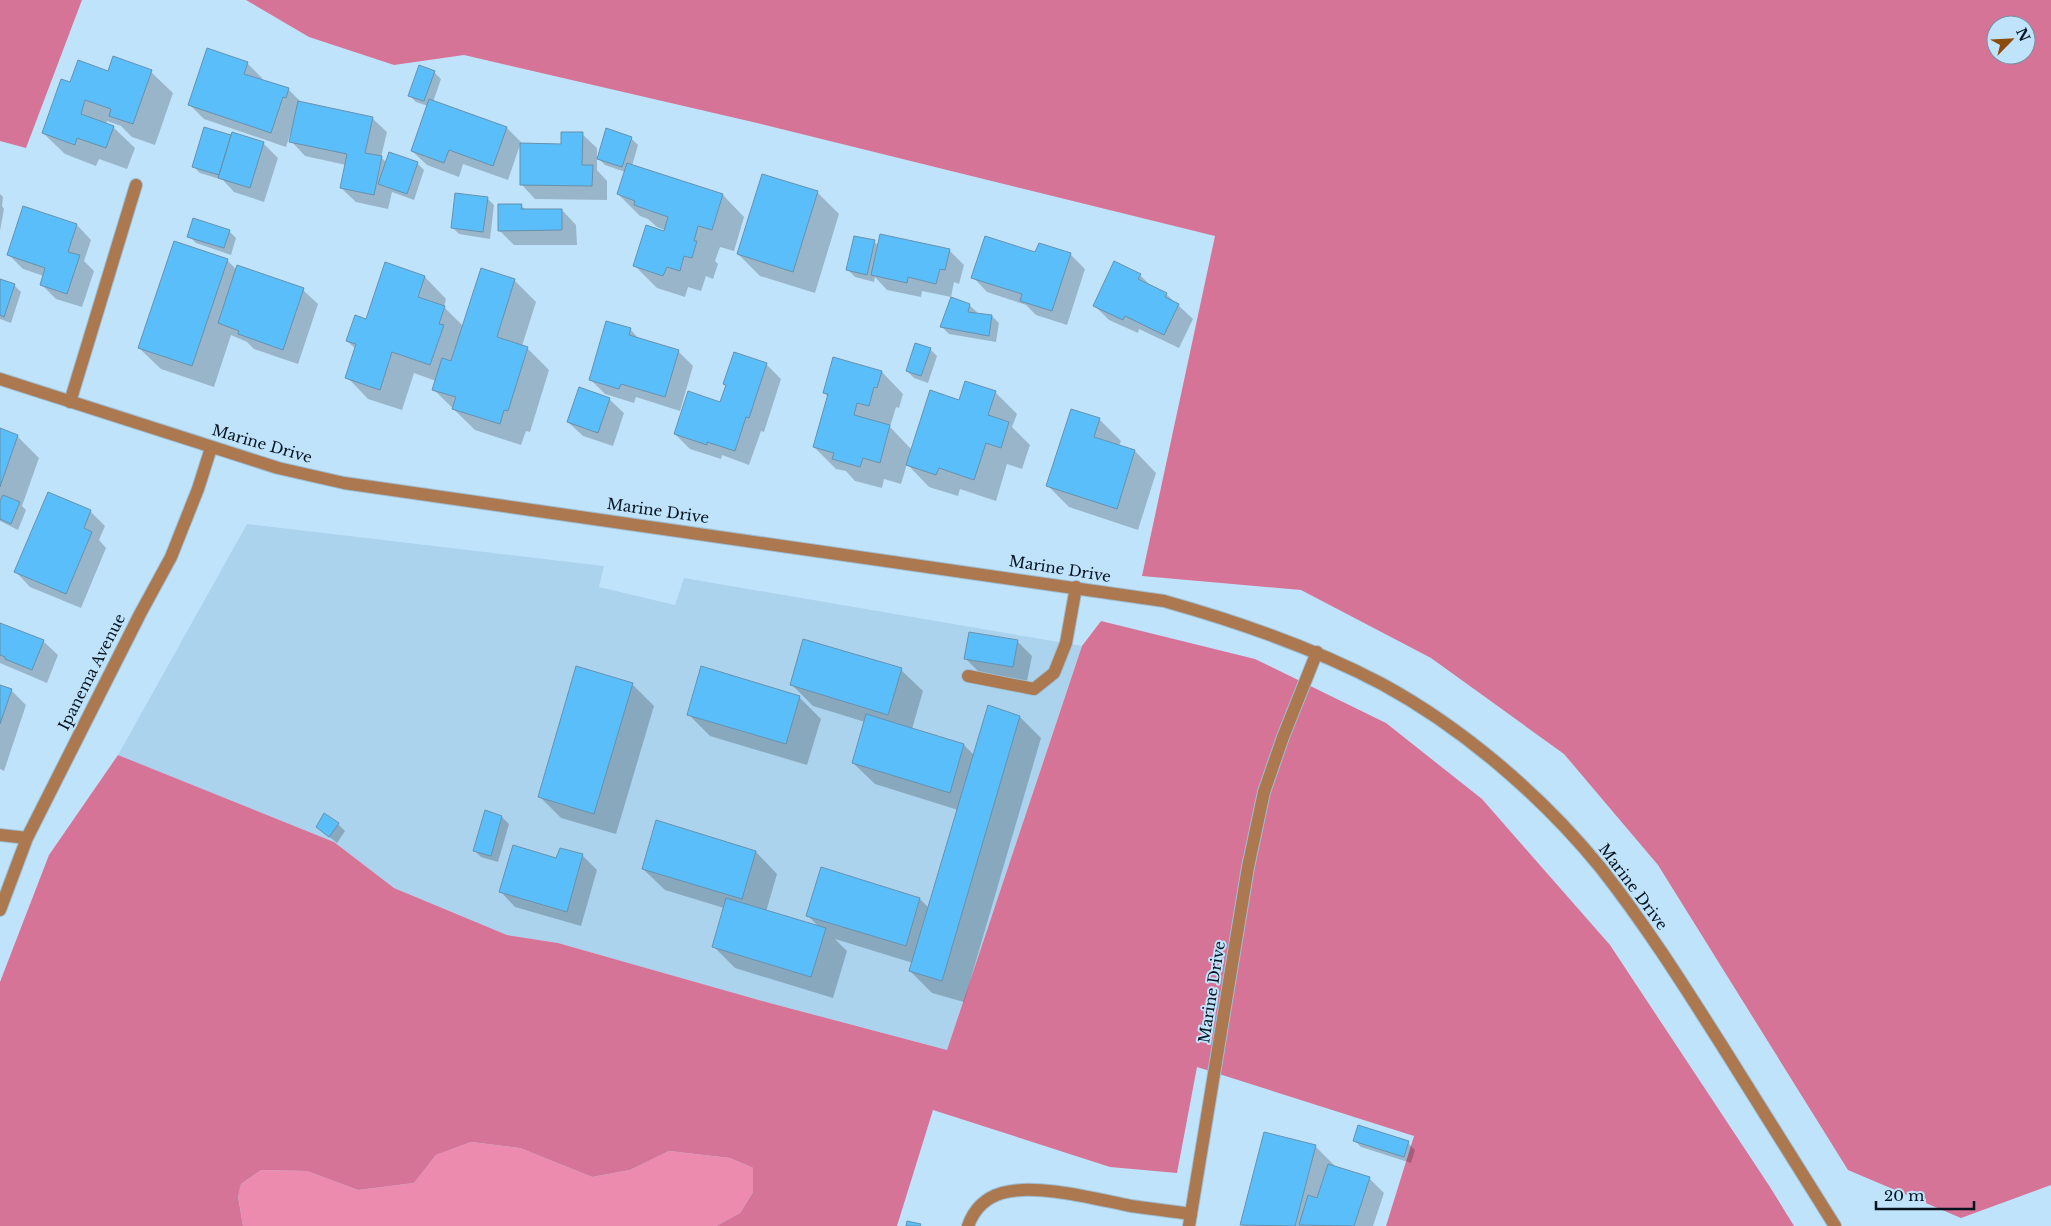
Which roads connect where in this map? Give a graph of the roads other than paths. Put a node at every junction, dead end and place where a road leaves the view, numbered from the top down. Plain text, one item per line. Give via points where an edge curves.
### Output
1 (136, 185) dead end
2 (0, 379) edge
3 (70, 402) junction
4 (211, 448) junction
5 (1076, 587) junction
6 (1317, 652) junction
7 (968, 676) dead end
8 (0, 835) edge
9 (27, 838) junction
10 (0, 910) edge
11 (1190, 1220) edge
12 (968, 1226) edge
13 (1835, 1226) edge

1 - 3 street
2 - 3 street, Marine Drive
3 - 4 street, Marine Drive
4 - 5 street, Marine Drive via 344,483
4 - 9 street, Ipanema Avenue via 171,557
5 - 6 street, Marine Drive via 1164,601 1260,629
5 - 7 street via 1066,643 1054,673 1034,689
6 - 11 street, Marine Drive via 1262,801 1248,867
6 - 13 street, Marine Drive via 1382,685 1433,717 1516,780 1559,822 1599,867 1641,923 1694,1001
8 - 9 street
9 - 10 street, Ipanema Avenue
11 - 12 street via 1133,1206 1028,1190 1004,1192 982,1203

